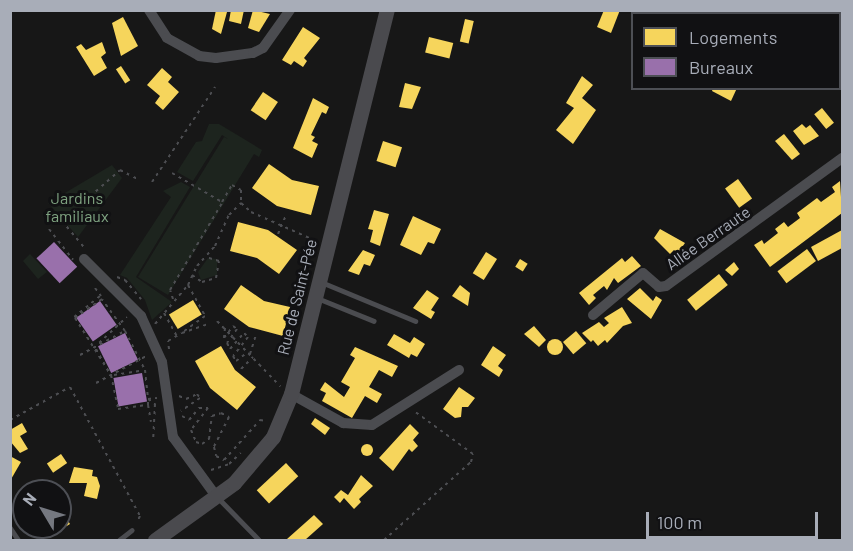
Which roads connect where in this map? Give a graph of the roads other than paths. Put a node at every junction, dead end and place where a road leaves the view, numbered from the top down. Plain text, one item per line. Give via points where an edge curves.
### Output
1 (149, 10) edge
2 (290, 10) edge
3 (387, 10) edge
4 (843, 158) edge
5 (83, 258) road end
6 (320, 281) junction
7 (315, 298) junction
8 (593, 315) dead end
9 (374, 321) dead end
10 (415, 321) dead end
11 (459, 370) dead end
12 (291, 394) junction
13 (216, 496) junction
14 (10, 528) edge
15 (132, 530) road end
16 (18, 540) edge
17 (119, 540) edge
18 (155, 540) edge
19 (259, 540) edge

1 - 2 street via 167,38 199,56 216,58 263,48
3 - 6 main road, Rue de Saint-Pée
4 - 8 street, Allée Berraute via 666,286 659,287 643,273
5 - 13 street via 141,316 162,362 173,436
6 - 7 main road, Rue de Saint-Pée
6 - 10 lane
7 - 9 lane
7 - 12 main road, Rue de Saint-Pée
11 - 12 street via 372,425 359,427 343,423
12 - 13 main road, Rue de Saint-Pée via 273,437 258,458
13 - 18 main road, Rue de Saint-Pée
13 - 19 lane
14 - 16 lane
15 - 17 lane

